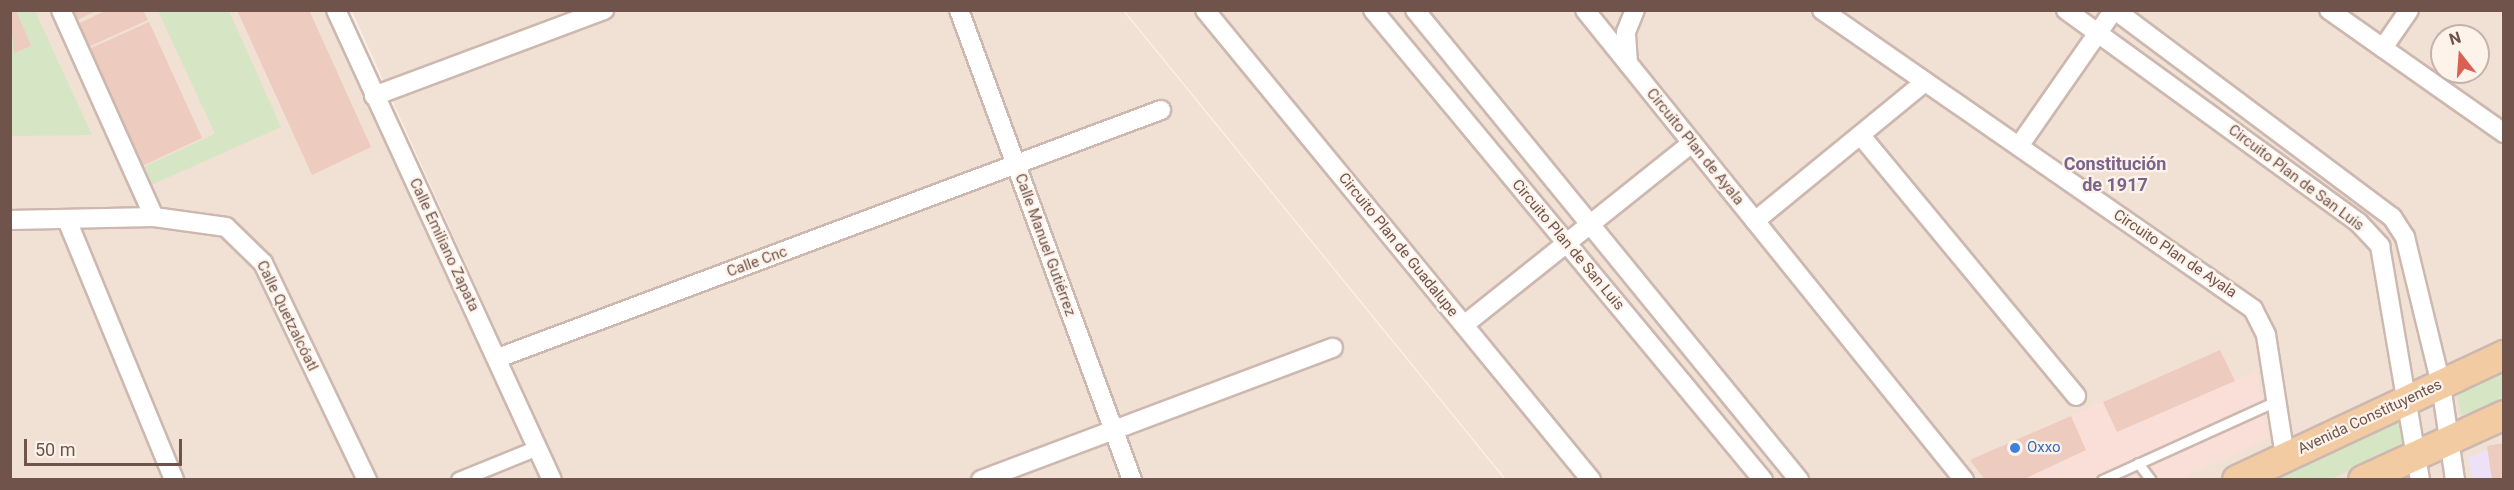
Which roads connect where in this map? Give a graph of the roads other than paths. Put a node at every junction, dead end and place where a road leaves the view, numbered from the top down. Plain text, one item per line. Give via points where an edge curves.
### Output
1 (61, 10) edge
2 (336, 10) edge
3 (604, 10) edge
4 (959, 10) edge
5 (1205, 10) edge
6 (1373, 10) edge
7 (1415, 10) edge
8 (1585, 10) edge
9 (1635, 10) edge
10 (1822, 10) edge
11 (2066, 10) edge
12 (2115, 10) edge
13 (2329, 10) edge
14 (2409, 10) edge
15 (2098, 33) junction
16 (2383, 48) junction
17 (1628, 64) junction
18 (1925, 82) junction
19 (374, 96) junction
20 (1161, 110) dead end
21 (2504, 133) edge
22 (1862, 137) junction
23 (1692, 143) junction
24 (2019, 146) junction
25 (1016, 165) junction
26 (154, 217) junction
27 (10, 220) edge
28 (67, 220) junction
29 (1755, 221) junction
30 (1589, 225) junction
31 (1566, 244) junction
32 (2413, 277) junction
33 (2390, 284) junction
34 (1464, 326) junction
35 (1333, 348) dead end
36 (2504, 356) edge
37 (498, 358) junction
38 (2441, 385) junction
39 (2076, 396) dead end
40 (2408, 400) junction
41 (2276, 401) junction
42 (2504, 415) edge
43 (1114, 430) junction
44 (2448, 440) junction
45 (538, 448) junction
46 (2285, 457) junction
47 (2138, 463) junction
48 (2418, 467) edge
49 (174, 480) edge
50 (367, 480) edge
51 (459, 480) edge
52 (552, 480) edge
53 (981, 480) edge
54 (1132, 480) edge
55 (1591, 480) edge
56 (1763, 480) edge
57 (1798, 480) edge
58 (1964, 480) edge
59 (2102, 480) edge
60 (2151, 480) edge
61 (2237, 480) edge
62 (2363, 480) edge
63 (2455, 480) edge

1 - 26 street
2 - 19 street, Calle Emiliano Zapata
3 - 19 street
4 - 25 street, Calle Manuel Gutiérrez
5 - 34 street, Circuito Plan de Guadalupe
6 - 31 street, Circuito Plan de San Luis
7 - 30 street, Circuito Plan de San Luis
8 - 17 street, Circuito Plan de Ayala
9 - 17 street via 1626,32
10 - 18 street, Circuito Plan de Ayala
11 - 15 street, Circuito Plan de San Luis
12 - 15 street
12 - 32 street, Circuito Plan de San Luis via 2372,200 2405,237
13 - 16 street
14 - 16 street
15 - 24 street
15 - 33 street, Circuito Plan de San Luis via 2358,222 2380,246
16 - 21 street
17 - 23 street, Circuito Plan de Ayala
18 - 22 street
18 - 24 street, Circuito Plan de Ayala
19 - 37 street, Calle Emiliano Zapata
20 - 25 street, Calle Cnc
22 - 29 street
22 - 39 street
23 - 29 street, Circuito Plan de Ayala
23 - 30 street
24 - 41 street, Circuito Plan de Ayala via 2253,309 2266,334
25 - 37 street, Calle Cnc
25 - 43 street, Calle Manuel Gutiérrez
26 - 28 street, Calle Quetzalcóatl
26 - 50 street, Calle Quetzalcóatl via 226,227 250,245
27 - 28 street, Calle Quetzalcóatl
28 - 49 street
29 - 58 street, Circuito Plan de Ayala
30 - 31 street
30 - 57 street, Circuito Plan de San Luis
31 - 34 street
31 - 56 street, Circuito Plan de San Luis
32 - 33 street
32 - 38 street, Circuito Plan de San Luis
33 - 40 street, Circuito Plan de San Luis
34 - 55 street, Circuito Plan de Guadalupe
35 - 43 street
36 - 38 main road, Avenida Constituyentes
37 - 45 street, Calle Emiliano Zapata
38 - 40 main road, Avenida Constituyentes
38 - 44 street, Circuito Plan de San Luis
40 - 46 main road, Avenida Constituyentes
40 - 48 street, Circuito Plan de San Luis
41 - 46 street, Circuito Plan de Ayala
41 - 47 lane
42 - 44 main road
43 - 53 street
43 - 54 street, Calle Manuel Gutiérrez
44 - 48 main road
44 - 63 street, Circuito Plan de San Luis
45 - 51 street
45 - 52 street, Calle Emiliano Zapata
46 - 61 main road, Avenida Constituyentes
47 - 59 lane
47 - 60 lane
48 - 62 main road

